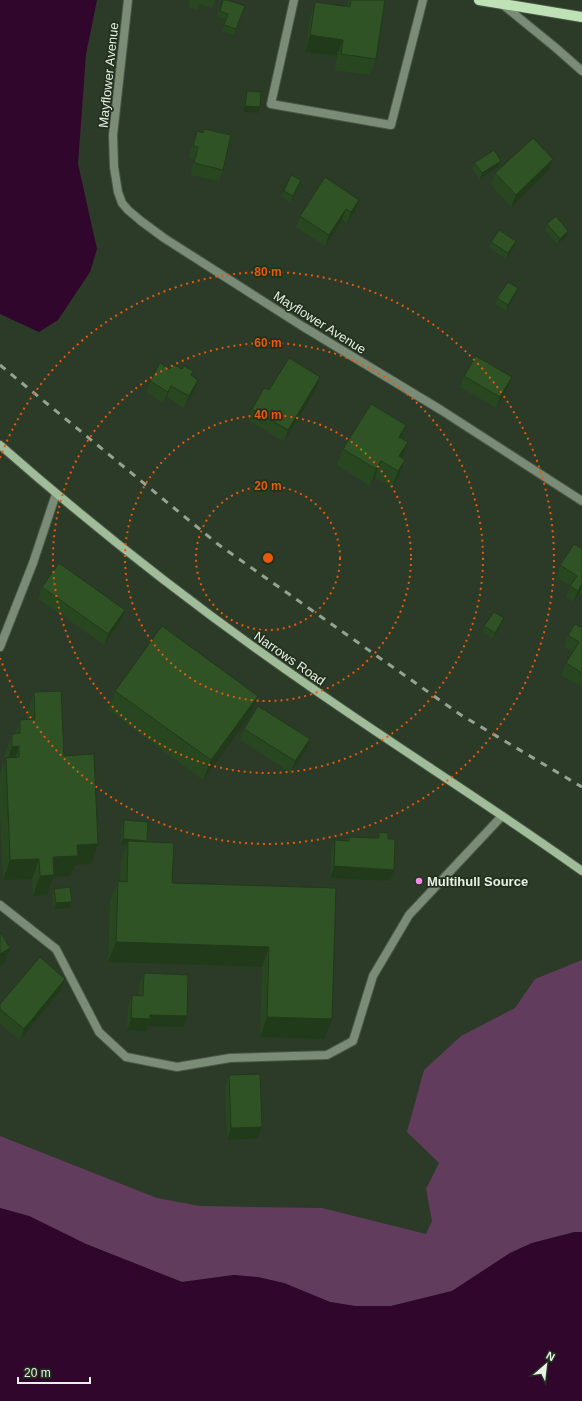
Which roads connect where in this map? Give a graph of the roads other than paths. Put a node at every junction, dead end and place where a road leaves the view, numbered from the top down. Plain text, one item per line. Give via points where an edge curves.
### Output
1 (128, 0) edge
2 (294, 0) edge
3 (423, 0) edge
4 (479, 0) edge
5 (501, 4) junction
6 (582, 17) edge
7 (582, 70) edge
8 (0, 445) edge
9 (56, 494) junction
10 (582, 501) edge
11 (0, 647) edge
12 (502, 816) junction
13 (582, 871) edge
14 (0, 904) edge

1 - 10 street, Mayflower Avenue via 113,135 118,192 128,210 164,238
2 - 3 street via 271,104 392,125
4 - 5 main road
5 - 6 main road
5 - 7 street
8 - 9 main road, Narrows Road
9 - 11 street via 33,563
9 - 12 main road, Narrows Road via 144,565 254,647
12 - 13 main road, Narrows Road
12 - 14 street via 409,915 374,976 353,1041 327,1055 230,1058 177,1067 126,1057 99,1032 56,949

